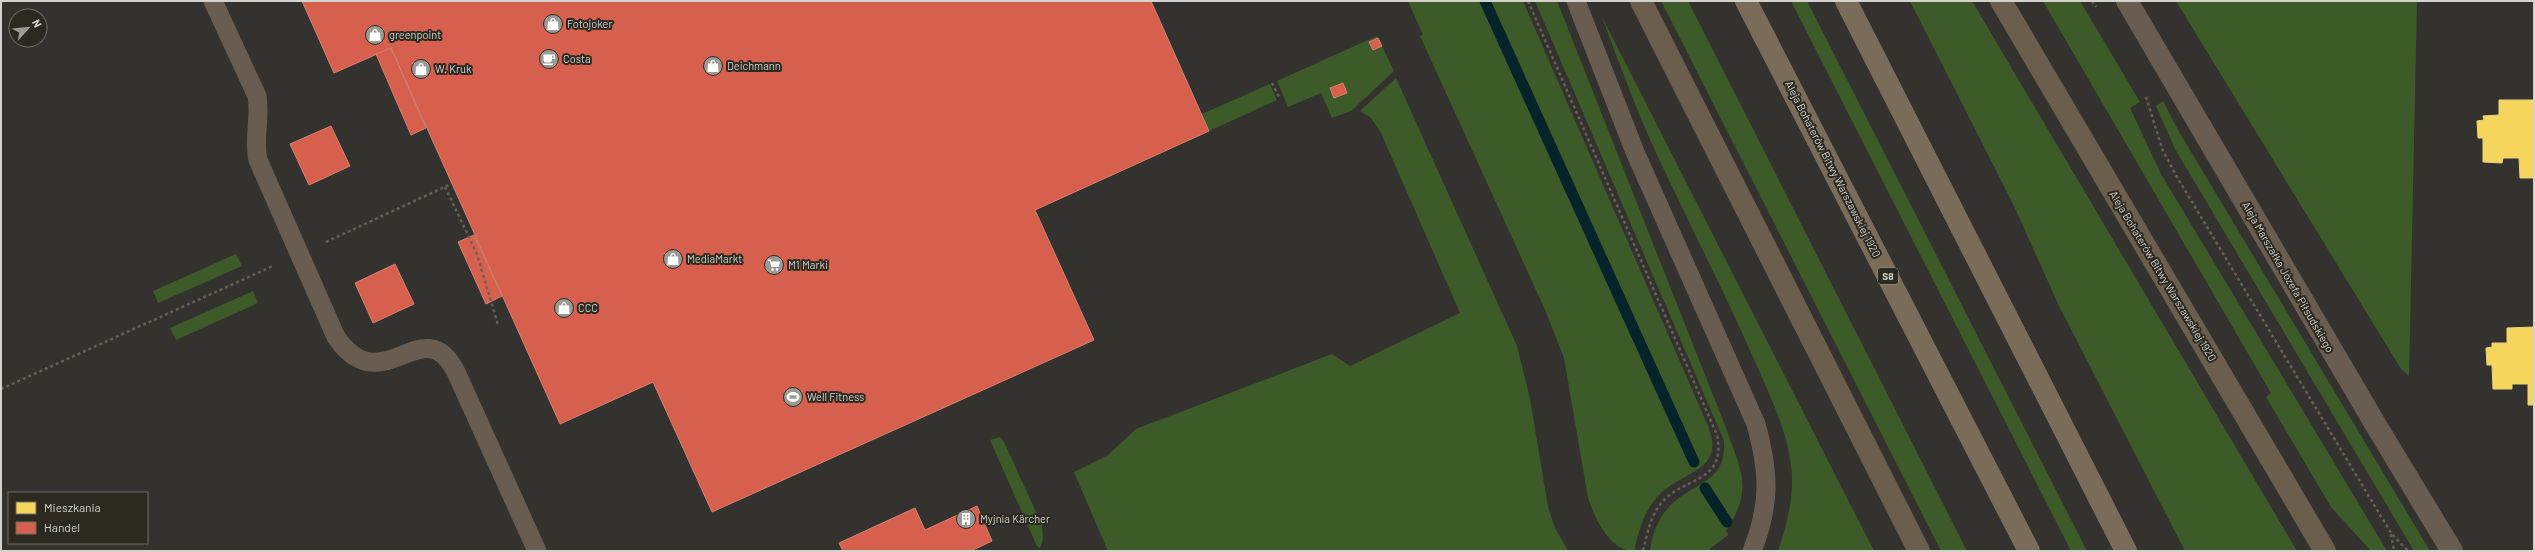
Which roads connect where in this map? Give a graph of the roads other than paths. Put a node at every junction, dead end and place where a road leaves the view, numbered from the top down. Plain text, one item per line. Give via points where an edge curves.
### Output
1 (213, 1) edge
2 (1576, 1) edge
3 (1641, 1) edge
4 (1746, 1) edge
5 (1846, 1) edge
6 (2002, 1) edge
7 (2127, 1) edge
8 (537, 551) edge
9 (1752, 551) edge
10 (1919, 551) edge
11 (2029, 551) edge
12 (2126, 551) edge
13 (2325, 551) edge
14 (2452, 551) edge

1 - 8 lane via 257,96 260,111 255,146 258,160 336,337 347,351 378,363 394,360 422,348 431,347 444,354 451,363
2 - 9 lane via 1635,152 1756,424 1765,459 1768,491 1763,520
3 - 10 main road
4 - 11 highway, Aleja Bohaterów Bitwy Warszawskiej 1920 / S8
5 - 12 highway
6 - 13 main road, Aleja Bohaterów Bitwy Warszawskiej 1920
7 - 14 street, Aleja Marszałka Józefa Piłsudskiego

